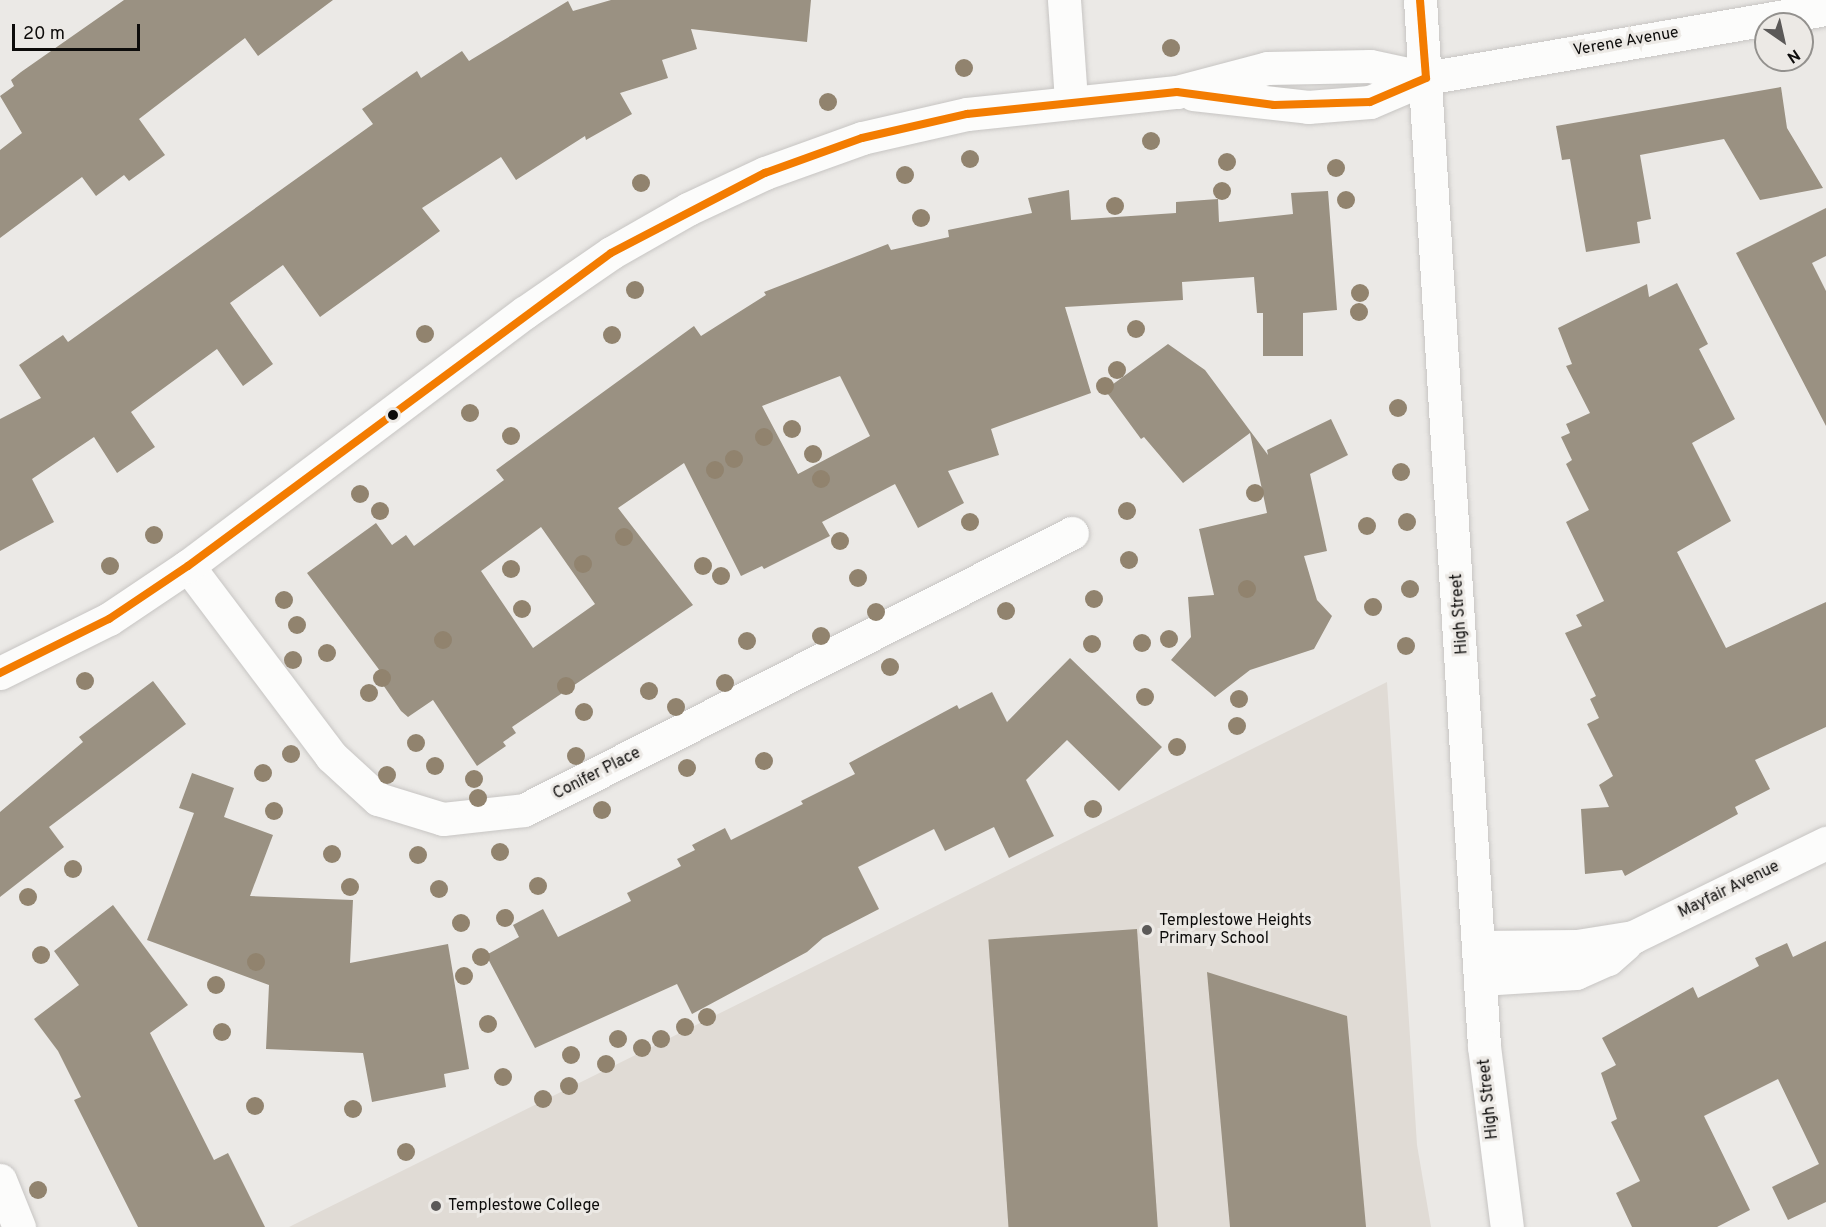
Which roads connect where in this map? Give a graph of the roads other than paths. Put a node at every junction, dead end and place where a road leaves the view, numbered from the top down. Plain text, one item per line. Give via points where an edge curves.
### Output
1 (1064, 0) edge
2 (1420, 0) edge
3 (1826, 9) edge
4 (1426, 78) junction
5 (1071, 101) junction
6 (1072, 533) dead end
7 (188, 566) junction
8 (0, 673) edge
9 (1826, 843) edge
10 (1480, 963) junction
11 (0, 1180) edge
12 (19, 1227) edge
13 (1507, 1227) edge

1 - 5 main road
2 - 4 main road, High Street
3 - 4 main road, Verene Avenue
4 - 5 main road via 1370,66 1267,68 1177,92
4 - 10 main road, High Street
5 - 7 main road via 967,114 862,138 765,173 688,209 611,253 524,313
6 - 7 main road, Conifer Place via 524,810 443,819 378,800 331,756
7 - 8 main road via 109,619
9 - 10 main road, Mayfair Avenue via 1633,937
10 - 13 main road, High Street via 1487,1081
11 - 12 main road

